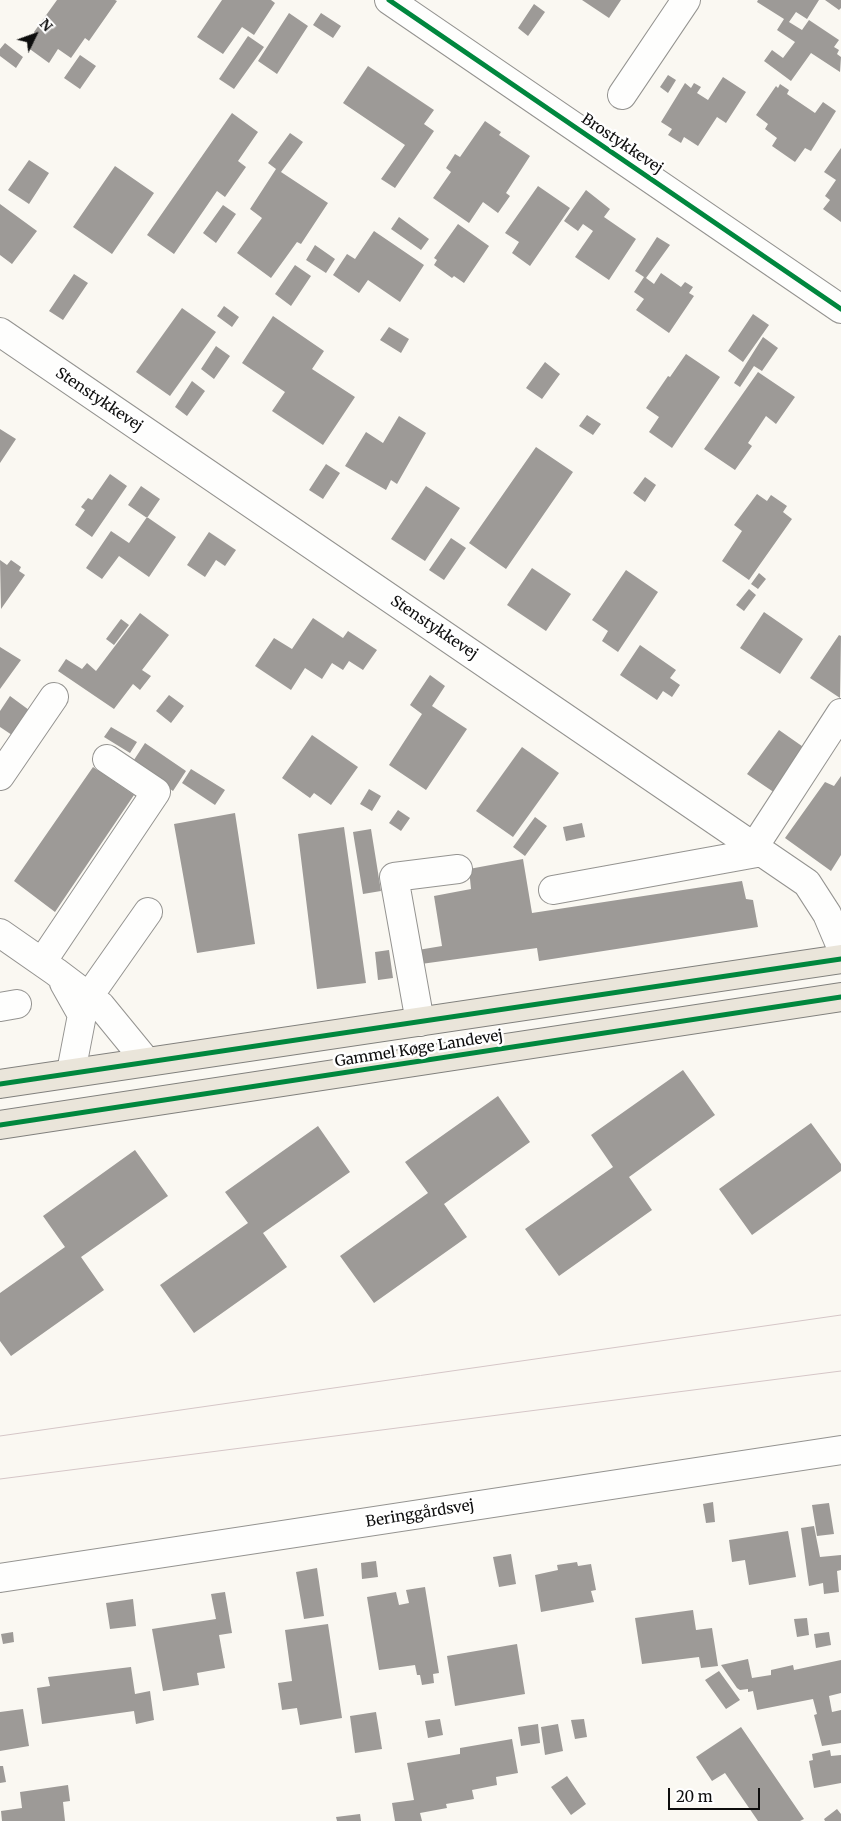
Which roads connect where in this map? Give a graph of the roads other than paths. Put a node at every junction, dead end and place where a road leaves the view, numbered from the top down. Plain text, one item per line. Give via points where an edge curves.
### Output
1 (389, 0) edge
2 (686, 0) edge
3 (622, 95) dead end
4 (841, 309) edge
5 (0, 332) edge
6 (54, 697) dead end
7 (841, 713) edge
8 (107, 759) dead end
9 (0, 776) edge
10 (758, 849) junction
11 (458, 869) dead end
12 (553, 890) dead end
13 (832, 901) edge
14 (148, 912) dead end
15 (0, 933) edge
16 (841, 947) edge
17 (841, 959) edge
18 (49, 967) junction
19 (89, 996) junction
20 (841, 997) edge
21 (420, 1022) junction
22 (146, 1061) junction
23 (71, 1072) junction
24 (0, 1084) edge
25 (0, 1126) edge
26 (841, 1450) edge
27 (0, 1578) edge

1 - 4 street, Brostykkevej
2 - 3 street
5 - 10 street, Stenstykkevej
6 - 9 street
7 - 10 street
8 - 18 street via 156,792
10 - 12 street
10 - 13 street, Stenstykkevej
11 - 21 street via 394,877
13 - 16 street, Stenstykkevej
14 - 19 street
15 - 18 street
17 - 21 main road, Gammel Køge Landevej
18 - 19 street
18 - 23 street via 71,992 82,1015
19 - 22 street
20 - 25 main road, Gammel Køge Landevej
21 - 22 main road, Gammel Køge Landevej
22 - 23 main road, Gammel Køge Landevej
23 - 24 main road, Gammel Køge Landevej
26 - 27 street, Beringgårdsvej

